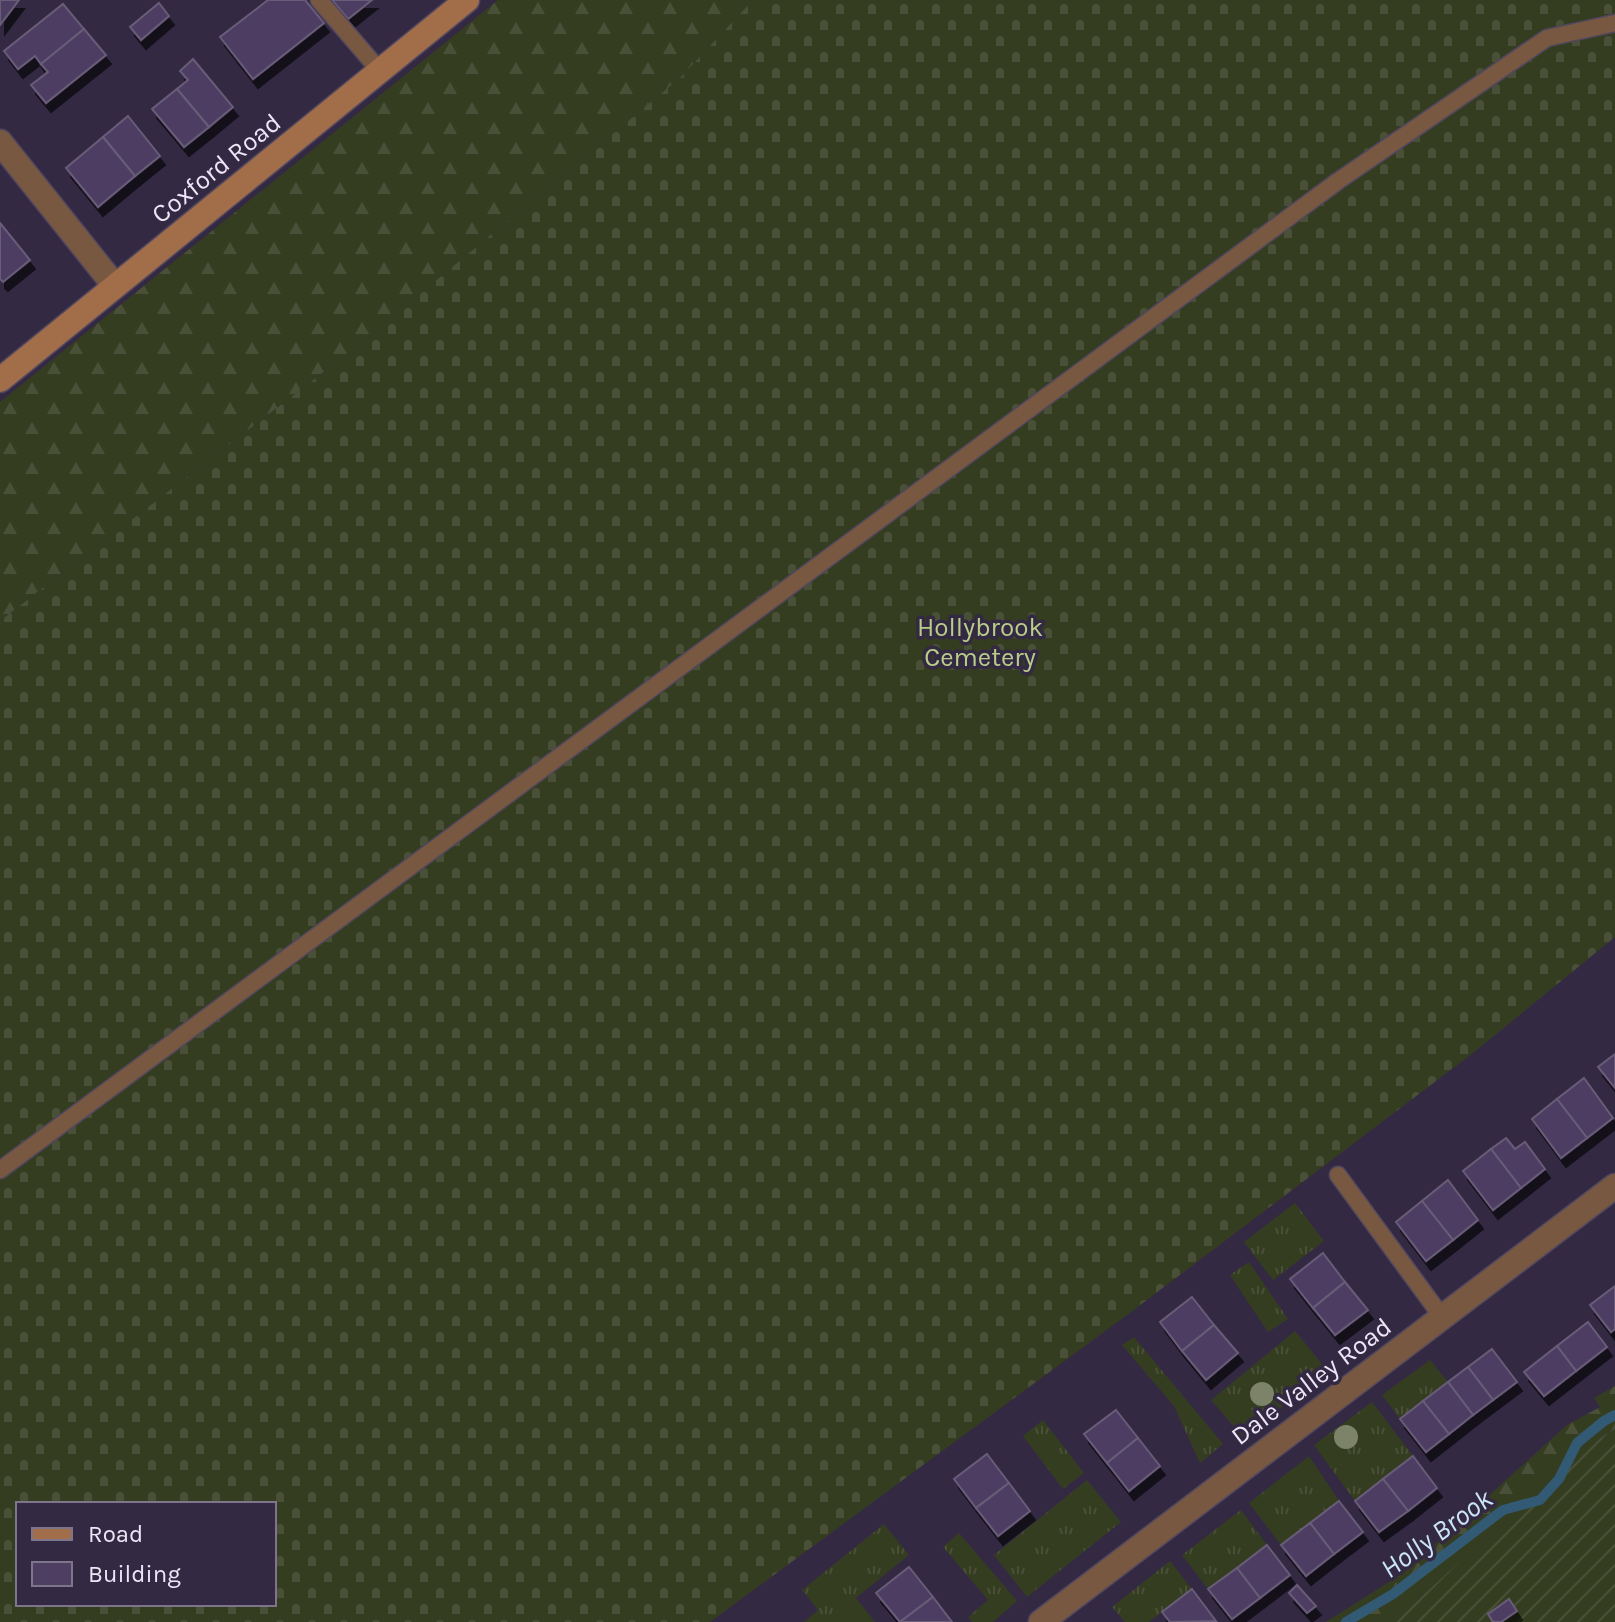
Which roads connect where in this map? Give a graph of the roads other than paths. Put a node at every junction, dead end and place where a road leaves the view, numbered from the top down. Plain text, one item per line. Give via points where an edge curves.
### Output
1 (319, 0) edge
2 (467, 0) edge
3 (1615, 23) edge
4 (380, 71) junction
5 (0, 142) edge
6 (115, 286) junction
7 (0, 380) edge
8 (0, 1170) edge
9 (1338, 1175) dead end
10 (1615, 1186) edge
11 (1442, 1317) junction
12 (1041, 1622) edge

1 - 4 lane
2 - 4 street, Coxford Road
3 - 8 lane via 1547,38 1338,181
4 - 6 street, Coxford Road
5 - 6 street
6 - 7 street, Coxford Road
9 - 11 lane
10 - 11 street, Dale Valley Road
11 - 12 street, Dale Valley Road

